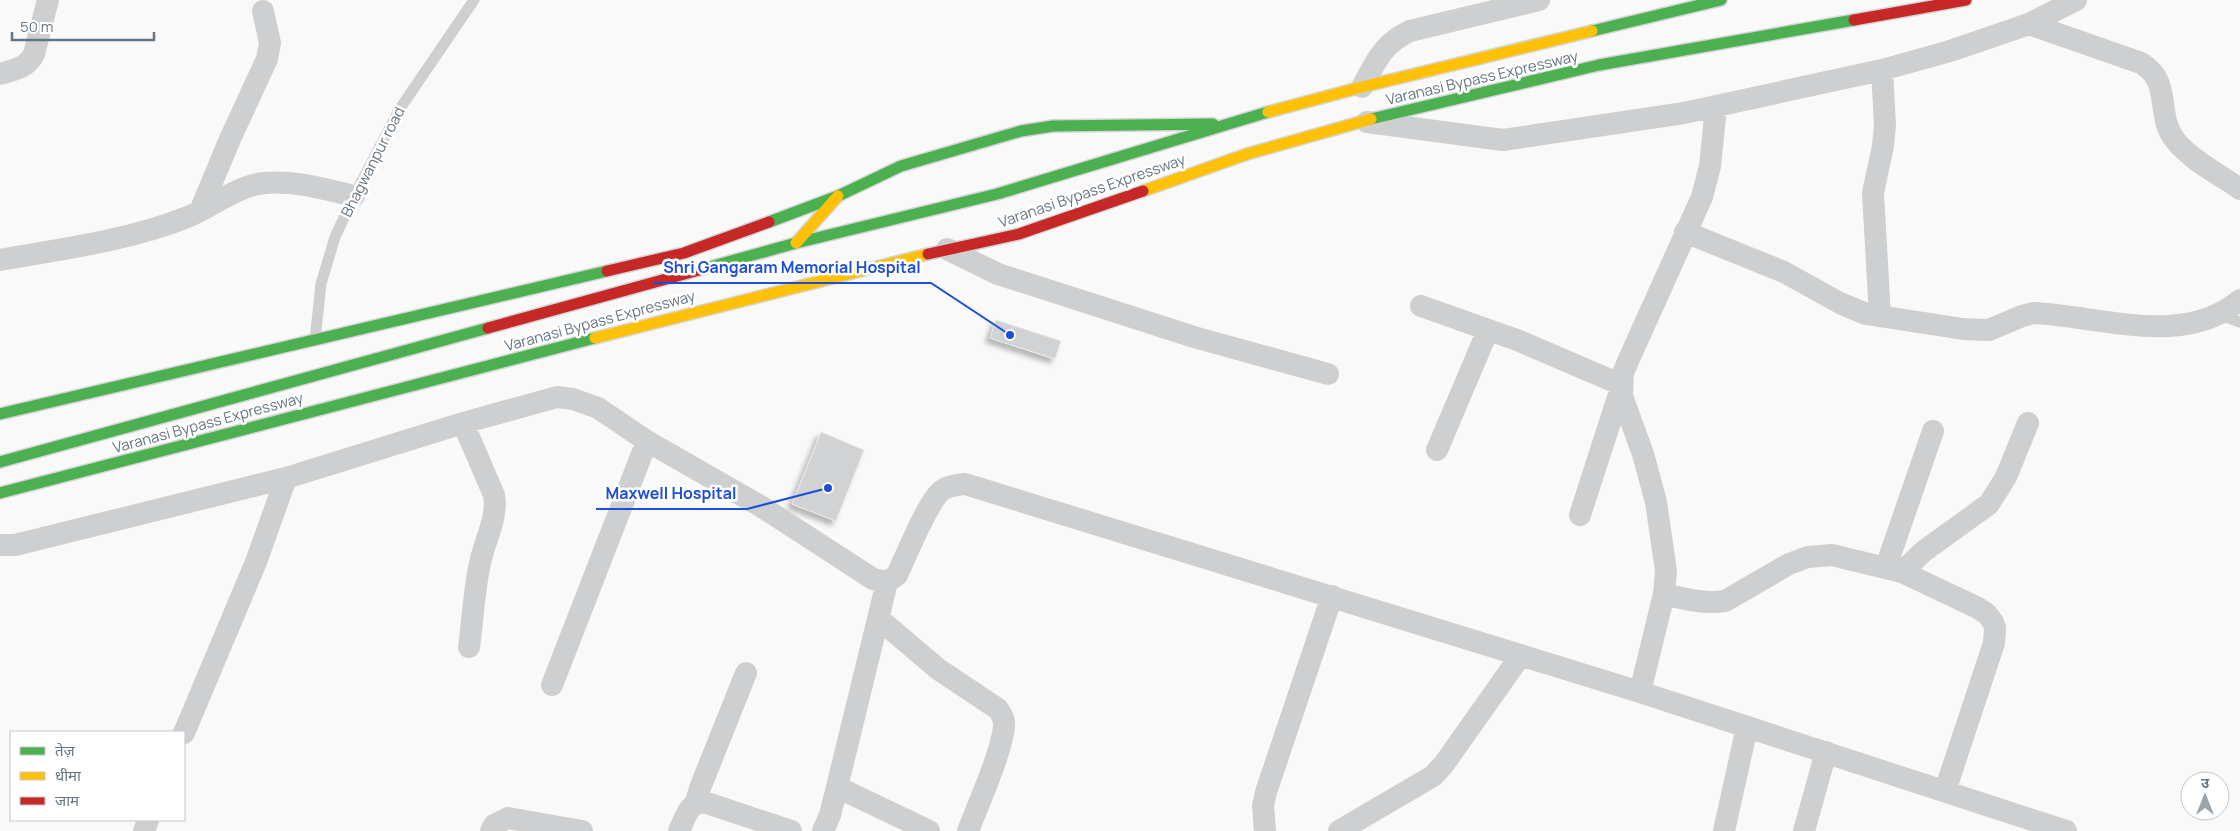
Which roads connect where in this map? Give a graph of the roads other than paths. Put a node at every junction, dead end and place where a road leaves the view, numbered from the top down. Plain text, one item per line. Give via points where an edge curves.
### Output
1 (48, 0) edge
2 (474, 0) edge
3 (1539, 0) edge
4 (1721, 0) edge
5 (1966, 0) edge
6 (2076, 0) edge
7 (263, 11) dead end
8 (2029, 24) junction
9 (1882, 70) junction
10 (0, 74) edge
11 (1362, 87) junction
12 (1716, 106) junction
13 (1361, 121) junction
14 (1224, 124) junction
15 (2240, 189) edge
16 (354, 196) junction
17 (838, 196) junction
18 (200, 211) junction
19 (1686, 232) junction
20 (796, 243) junction
21 (947, 249) junction
22 (0, 260) edge
23 (2240, 300) edge
24 (1421, 306) dead end
25 (1880, 316) junction
26 (2230, 318) edge
27 (1488, 330) junction
28 (315, 341) junction
29 (1328, 374) dead end
30 (1622, 386) junction
31 (0, 414) edge
32 (463, 423) junction
33 (2028, 423) dead end
34 (1933, 431) dead end
35 (647, 441) junction
36 (1437, 450) dead end
37 (0, 462) edge
38 (286, 478) junction
39 (0, 493) edge
40 (1580, 515) dead end
41 (0, 545) edge
42 (1894, 570) junction
43 (887, 582) junction
44 (1664, 594) junction
45 (1332, 596) junction
46 (878, 618) junction
47 (469, 647) dead end
48 (1521, 655) junction
49 (746, 673) dead end
50 (552, 684) dead end
51 (1640, 692) junction
52 (1747, 727) junction
53 (185, 731) edge
54 (1826, 752) junction
55 (837, 787) junction
56 (1945, 791) junction
57 (696, 802) junction
58 (2058, 830) edge
59 (491, 831) edge
60 (582, 831) edge
61 (679, 831) edge
62 (791, 831) edge
63 (823, 831) edge
64 (928, 831) edge
65 (968, 831) edge
66 (1265, 831) edge
67 (1339, 831) edge
68 (1724, 831) edge
69 (1804, 831) edge

1 - 10 street via 31,60 19,69
2 - 16 lane, Bhagwanpur road via 399,110
3 - 11 street via 1410,31 1394,39 1380,53
4 - 11 main road, Varanasi Bypass Expressway
5 - 13 main road, Varanasi Bypass Expressway via 1599,65
6 - 8 street
7 - 18 street via 270,43 267,59
8 - 9 street
8 - 15 street via 2152,70 2158,79 2168,128 2175,140
9 - 12 street
9 - 25 street via 1885,124 1873,192
11 - 14 main road, Varanasi Bypass Expressway
12 - 13 street via 1503,140
12 - 19 street via 1710,166 1702,197
13 - 21 main road, Varanasi Bypass Expressway via 1247,154 1019,234
14 - 17 main road via 1053,126 1021,131 901,166
14 - 20 main road, Varanasi Bypass Expressway via 997,194
16 - 18 street via 314,186 262,183
16 - 28 lane, Bhagwanpur road via 335,237 321,284
17 - 20 main road
17 - 28 main road via 684,253
18 - 22 street via 128,236
19 - 25 street via 1784,272 1840,303
19 - 30 street via 1628,359
20 - 37 main road, Varanasi Bypass Expressway
21 - 29 street via 998,274 1194,337
21 - 39 main road, Varanasi Bypass Expressway
23 - 26 street
24 - 27 street
25 - 26 street via 1989,330 2034,313 2161,327
27 - 30 street
27 - 36 street
28 - 31 main road
30 - 40 street
30 - 44 street via 1622,396 1656,502 1666,571
32 - 35 street via 557,397 598,408
32 - 38 street
32 - 47 street via 495,503 481,559
33 - 42 street via 2006,477 1989,504
34 - 42 street
35 - 43 street via 762,507 873,579
35 - 50 street
38 - 41 street via 15,545
38 - 53 street via 256,562
42 - 44 street via 1832,556 1808,557 1788,564 1725,601 1713,603
42 - 56 street via 1978,608 1987,614 1995,628 1994,643
43 - 45 street via 897,575 940,491 965,484
43 - 46 street
44 - 51 street
45 - 48 street
45 - 66 street via 1266,792 1263,806
46 - 55 street
46 - 65 street via 938,669 998,709 1004,718 997,752
48 - 51 street
48 - 67 street via 1433,776
49 - 57 street
51 - 52 street
52 - 54 street
52 - 68 street
54 - 56 street
54 - 69 street
55 - 63 street
55 - 64 street
56 - 58 street
57 - 61 street via 690,807
57 - 62 street
59 - 60 street via 494,825 508,818

